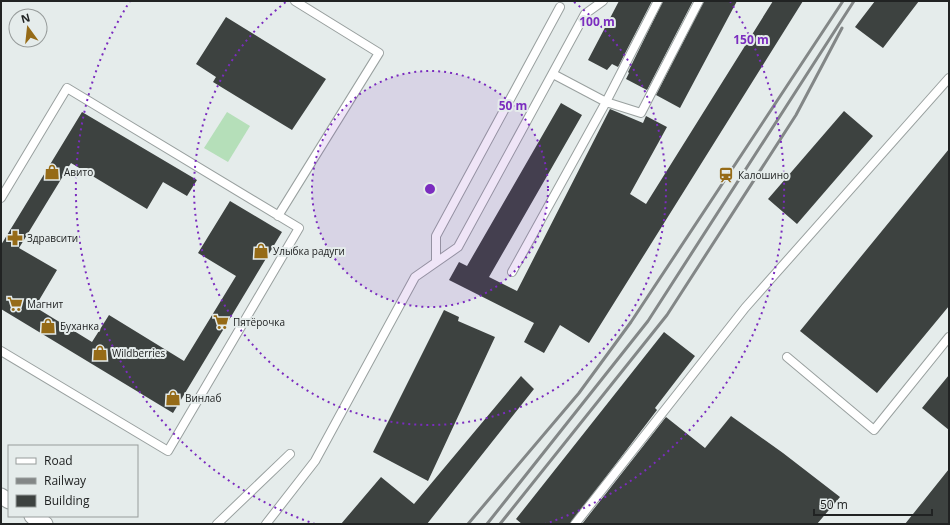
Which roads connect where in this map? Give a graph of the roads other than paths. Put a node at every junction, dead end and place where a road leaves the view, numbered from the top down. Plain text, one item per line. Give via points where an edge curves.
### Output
1 (295, 1) edge
2 (603, 1) edge
3 (658, 1) edge
4 (699, 1) edge
5 (560, 7) dead end
6 (553, 74) junction
7 (949, 78) edge
8 (606, 102) junction
9 (1, 198) edge
10 (278, 216) junction
11 (436, 262) junction
12 (512, 272) dead end
13 (949, 337) edge
14 (1, 351) edge
15 (787, 357) dead end
16 (290, 454) dead end
17 (34, 517) edge
18 (45, 524) edge
19 (217, 524) edge
20 (266, 524) edge
21 (575, 524) edge

1 - 10 lane via 379,53 354,87
2 - 6 lane via 585,14
3 - 8 lane
4 - 8 lane via 641,113
5 - 11 lane via 436,236
6 - 8 lane
6 - 11 lane via 458,247
7 - 21 lane via 745,308
8 - 12 lane
9 - 10 lane via 67,88
10 - 14 lane via 299,228 168,451
11 - 20 lane via 415,277 315,461
13 - 15 lane via 874,430
16 - 19 lane
17 - 18 street

